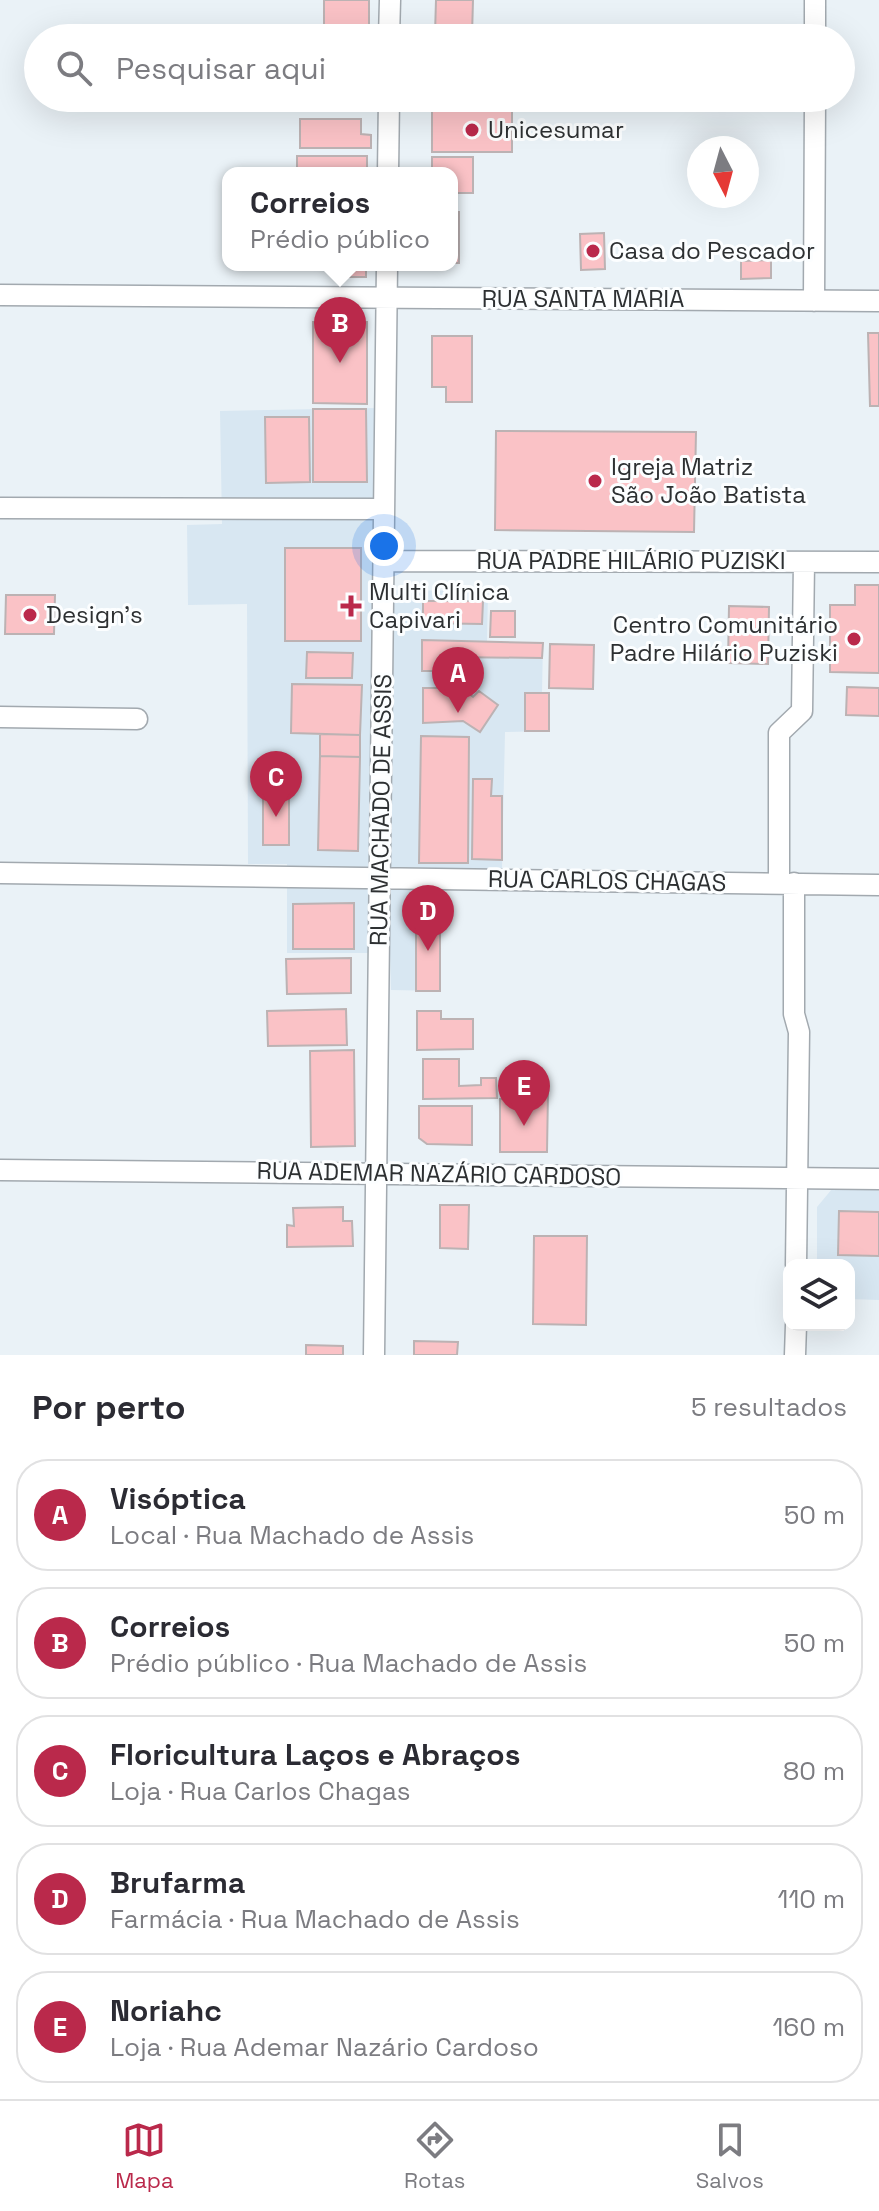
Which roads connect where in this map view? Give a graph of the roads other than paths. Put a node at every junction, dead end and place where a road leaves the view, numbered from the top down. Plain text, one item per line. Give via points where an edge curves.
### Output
1 (390, 0) edge
2 (815, 0) edge
3 (389, 24) edge
4 (815, 24) edge
5 (389, 112) edge
6 (815, 112) edge
7 (388, 167) edge
8 (387, 271) edge
9 (0, 295) edge
10 (386, 298) junction
11 (814, 301) junction
12 (879, 301) edge
13 (0, 508) edge
14 (384, 509) junction
15 (384, 561) junction
16 (804, 562) junction
17 (879, 562) edge
18 (0, 717) edge
19 (137, 719) dead end
20 (0, 873) edge
21 (380, 878) junction
22 (786, 883) junction
23 (879, 885) edge
24 (0, 1170) edge
25 (376, 1174) junction
26 (797, 1178) junction
27 (879, 1179) edge
28 (796, 1259) edge
29 (796, 1331) edge
30 (374, 1355) edge
31 (795, 1355) edge

1 - 3 street
2 - 4 street
5 - 7 street
6 - 11 street
8 - 10 street, RUA MACHADO DE ASSIS
9 - 10 street, RUA SANTA MARIA
10 - 11 street, RUA SANTA MARIA
10 - 14 street, RUA MACHADO DE ASSIS
11 - 12 street, RUA SANTA MARIA
13 - 14 street
14 - 15 street, RUA MACHADO DE ASSIS
15 - 16 street, RUA PADRE HILÁRIO PUZISKI
15 - 21 street, RUA MACHADO DE ASSIS
16 - 17 street, RUA PADRE HILÁRIO PUZISKI
16 - 22 street via 802,711 779,733
18 - 19 street
20 - 21 street, RUA CARLOS CHAGAS
21 - 22 street, RUA CARLOS CHAGAS
21 - 25 street, RUA MACHADO DE ASSIS
22 - 23 street, RUA CARLOS CHAGAS
22 - 26 street via 799,1032
24 - 25 street, RUA ADEMAR NAZÁRIO CARDOSO
25 - 26 street, RUA ADEMAR NAZÁRIO CARDOSO
25 - 30 street, RUA MACHADO DE ASSIS
26 - 27 street, RUA ADEMAR NAZÁRIO CARDOSO
26 - 28 street
29 - 31 street

